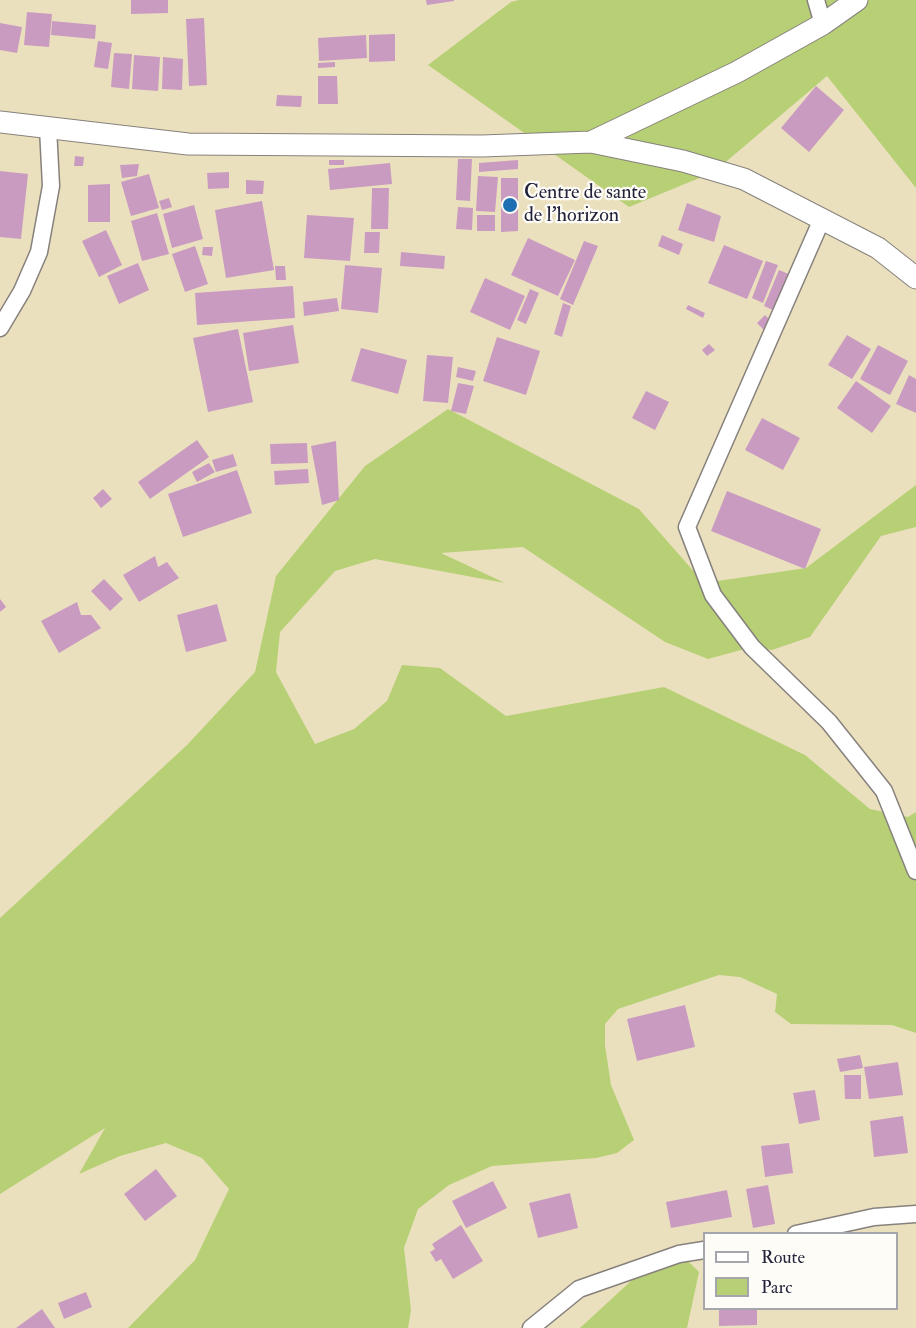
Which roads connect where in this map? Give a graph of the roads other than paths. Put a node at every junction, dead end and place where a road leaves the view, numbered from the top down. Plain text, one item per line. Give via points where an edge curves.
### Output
1 (816, 0) edge
2 (857, 0) edge
3 (823, 24) junction
4 (0, 122) edge
5 (48, 129) junction
6 (591, 142) junction
7 (822, 219) junction
8 (916, 278) edge
9 (0, 328) edge
10 (916, 871) edge
11 (916, 1214) edge
12 (801, 1232) edge
13 (703, 1250) edge
14 (531, 1328) edge

1 - 3 street
2 - 3 street
3 - 6 street via 737,72
4 - 5 street
5 - 6 street via 188,144 284,147
5 - 9 street via 51,186 39,252
6 - 7 street via 683,161 744,179
7 - 8 street via 878,248
7 - 10 street via 687,527 713,595 752,647 829,722 884,791
11 - 12 street via 874,1217
13 - 14 street via 679,1254 579,1289

